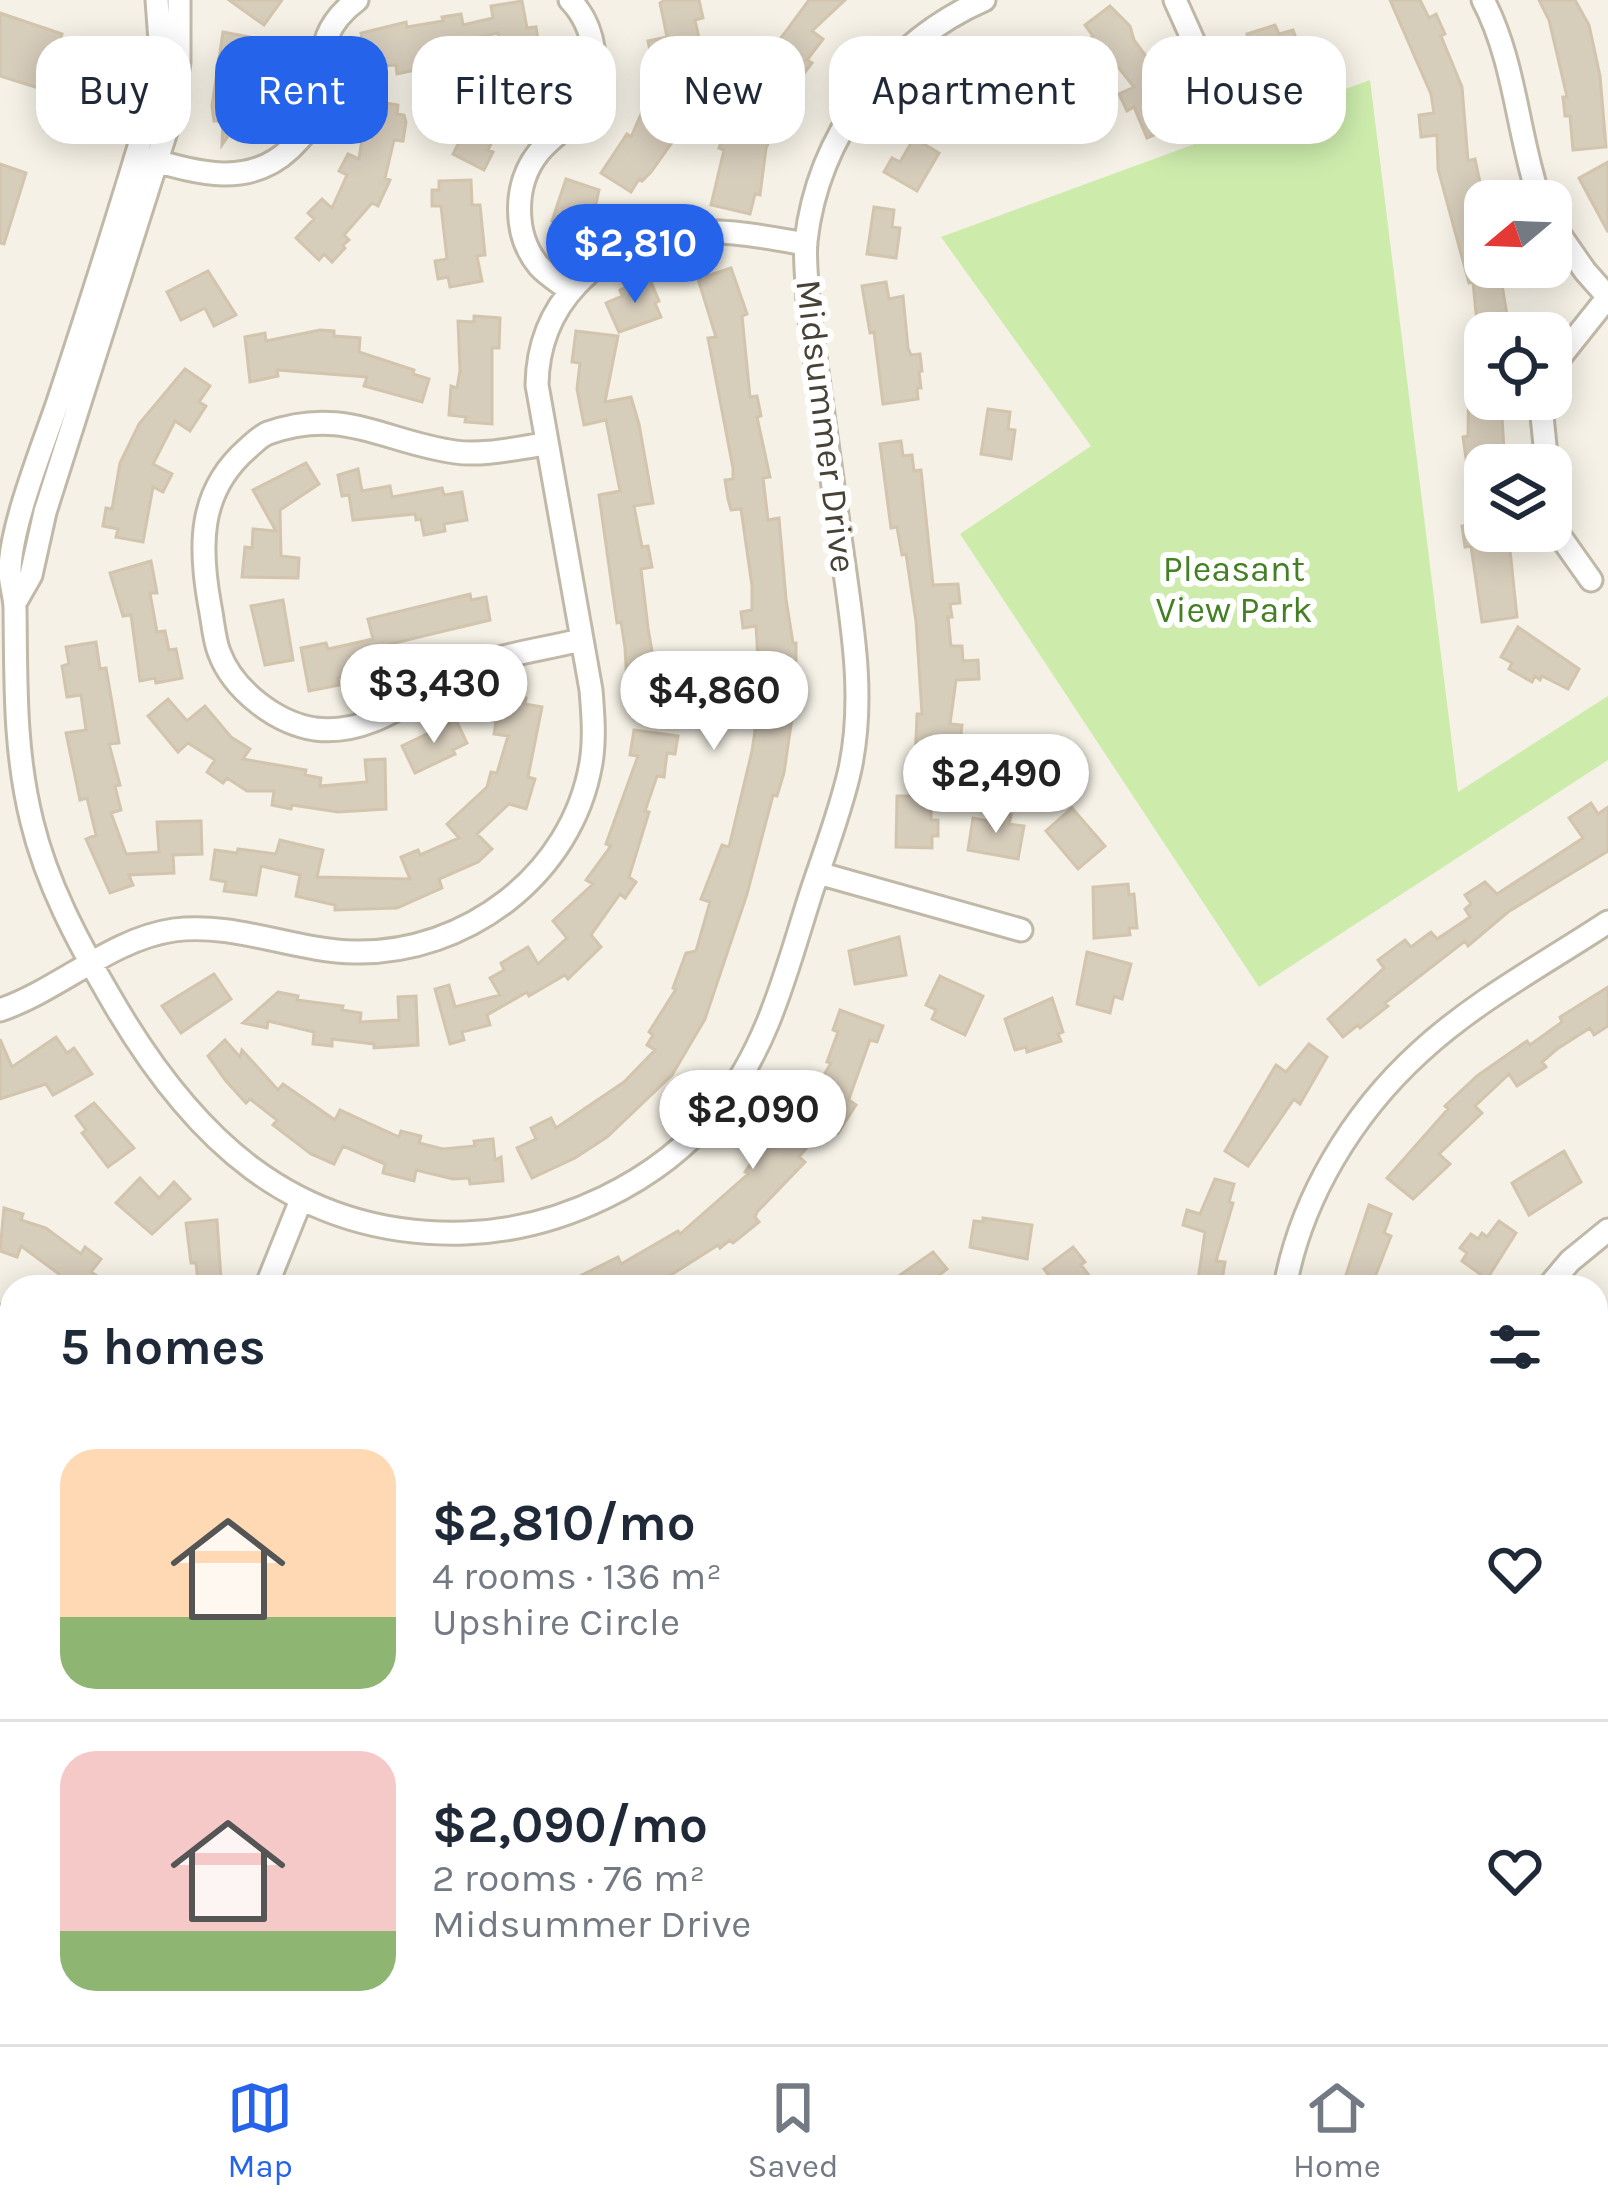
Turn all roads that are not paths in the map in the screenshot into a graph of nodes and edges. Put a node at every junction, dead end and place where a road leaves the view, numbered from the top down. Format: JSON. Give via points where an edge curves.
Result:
{"nodes":[{"id":1,"x":157,"y":0,"type":"edge"},
{"id":2,"x":179,"y":0,"type":"edge"},
{"id":3,"x":357,"y":0,"type":"edge"},
{"id":4,"x":570,"y":0,"type":"edge"},
{"id":5,"x":984,"y":0,"type":"edge"},
{"id":6,"x":1175,"y":0,"type":"edge"},
{"id":7,"x":1483,"y":0,"type":"edge"},
{"id":8,"x":1191,"y":36,"type":"edge"},
{"id":9,"x":147,"y":159,"type":"junction"},
{"id":10,"x":1533,"y":180,"type":"edge"},
{"id":11,"x":806,"y":244,"type":"junction"},
{"id":12,"x":1572,"y":253,"type":"edge"},
{"id":13,"x":569,"y":290,"type":"junction"},
{"id":14,"x":1608,"y":297,"type":"edge"},
{"id":15,"x":1572,"y":343,"type":"edge"},
{"id":16,"x":546,"y":444,"type":"junction"},
{"id":17,"x":1571,"y":552,"type":"edge"},
{"id":18,"x":1591,"y":580,"type":"dead end"},
{"id":19,"x":580,"y":640,"type":"junction"},
{"id":20,"x":818,"y":873,"type":"junction"},
{"id":21,"x":1608,"y":922,"type":"edge"},
{"id":22,"x":1021,"y":930,"type":"dead end"},
{"id":23,"x":92,"y":965,"type":"junction"},
{"id":24,"x":0,"y":1010,"type":"edge"},
{"id":25,"x":302,"y":1200,"type":"junction"},
{"id":26,"x":1608,"y":1230,"type":"edge"},
{"id":27,"x":271,"y":1275,"type":"edge"},
{"id":28,"x":1287,"y":1275,"type":"edge"},
{"id":29,"x":1558,"y":1275,"type":"edge"}],
"edges":[{"from":1,"to":9,"type":"street","name":"Midsummer Drive"},
{"from":2,"to":9,"type":"street","name":"Midsummer Drive","via":[[177,88]]},
{"from":3,"to":9,"type":"street","via":[[321,50],[313,120],[280,159],[226,176]]},
{"from":4,"to":13,"type":"street","via":[[590,31],[592,81],[586,104],[537,154],[519,203],[527,247]]},
{"from":5,"to":11,"type":"street","name":"Midsummer Drive","via":[[899,56],[863,96],[835,141]]},
{"from":6,"to":8,"type":"street"},
{"from":7,"to":10,"type":"street","via":[[1511,71]]},
{"from":9,"to":23,"type":"street","name":"Midsummer Drive","via":[[30,483],[10,570],[16,733],[28,806],[54,889]]},
{"from":11,"to":13,"type":"street","via":[[676,234],[607,257]]},
{"from":11,"to":20,"type":"street","name":"Midsummer Drive","via":[[859,676],[850,768]]},
{"from":12,"to":14,"type":"street"},
{"from":13,"to":16,"type":"street","via":[[537,359]]},
{"from":14,"to":15,"type":"street"},
{"from":16,"to":19,"type":"street"},
{"from":16,"to":19,"type":"street","via":[[456,452],[317,420],[263,435],[227,466],[204,514],[202,563],[219,653],[239,684],[269,712],[311,729],[378,720],[475,666]]},
{"from":17,"to":18,"type":"street"},
{"from":19,"to":23,"type":"street","via":[[594,726],[585,784],[556,848],[498,909],[446,936],[386,951],[188,930],[137,940]]},
{"from":20,"to":22,"type":"street"},
{"from":20,"to":25,"type":"street","name":"Midsummer Drive","via":[[750,1060],[678,1150],[622,1189],[502,1232],[429,1234],[359,1222]]},
{"from":21,"to":28,"type":"street","via":[[1437,1038],[1358,1120],[1317,1189]]},
{"from":23,"to":24,"type":"street"},
{"from":23,"to":25,"type":"street","name":"Midsummer Drive","via":[[196,1121],[257,1176]]},
{"from":25,"to":27,"type":"street"},
{"from":26,"to":29,"type":"street"}]}
